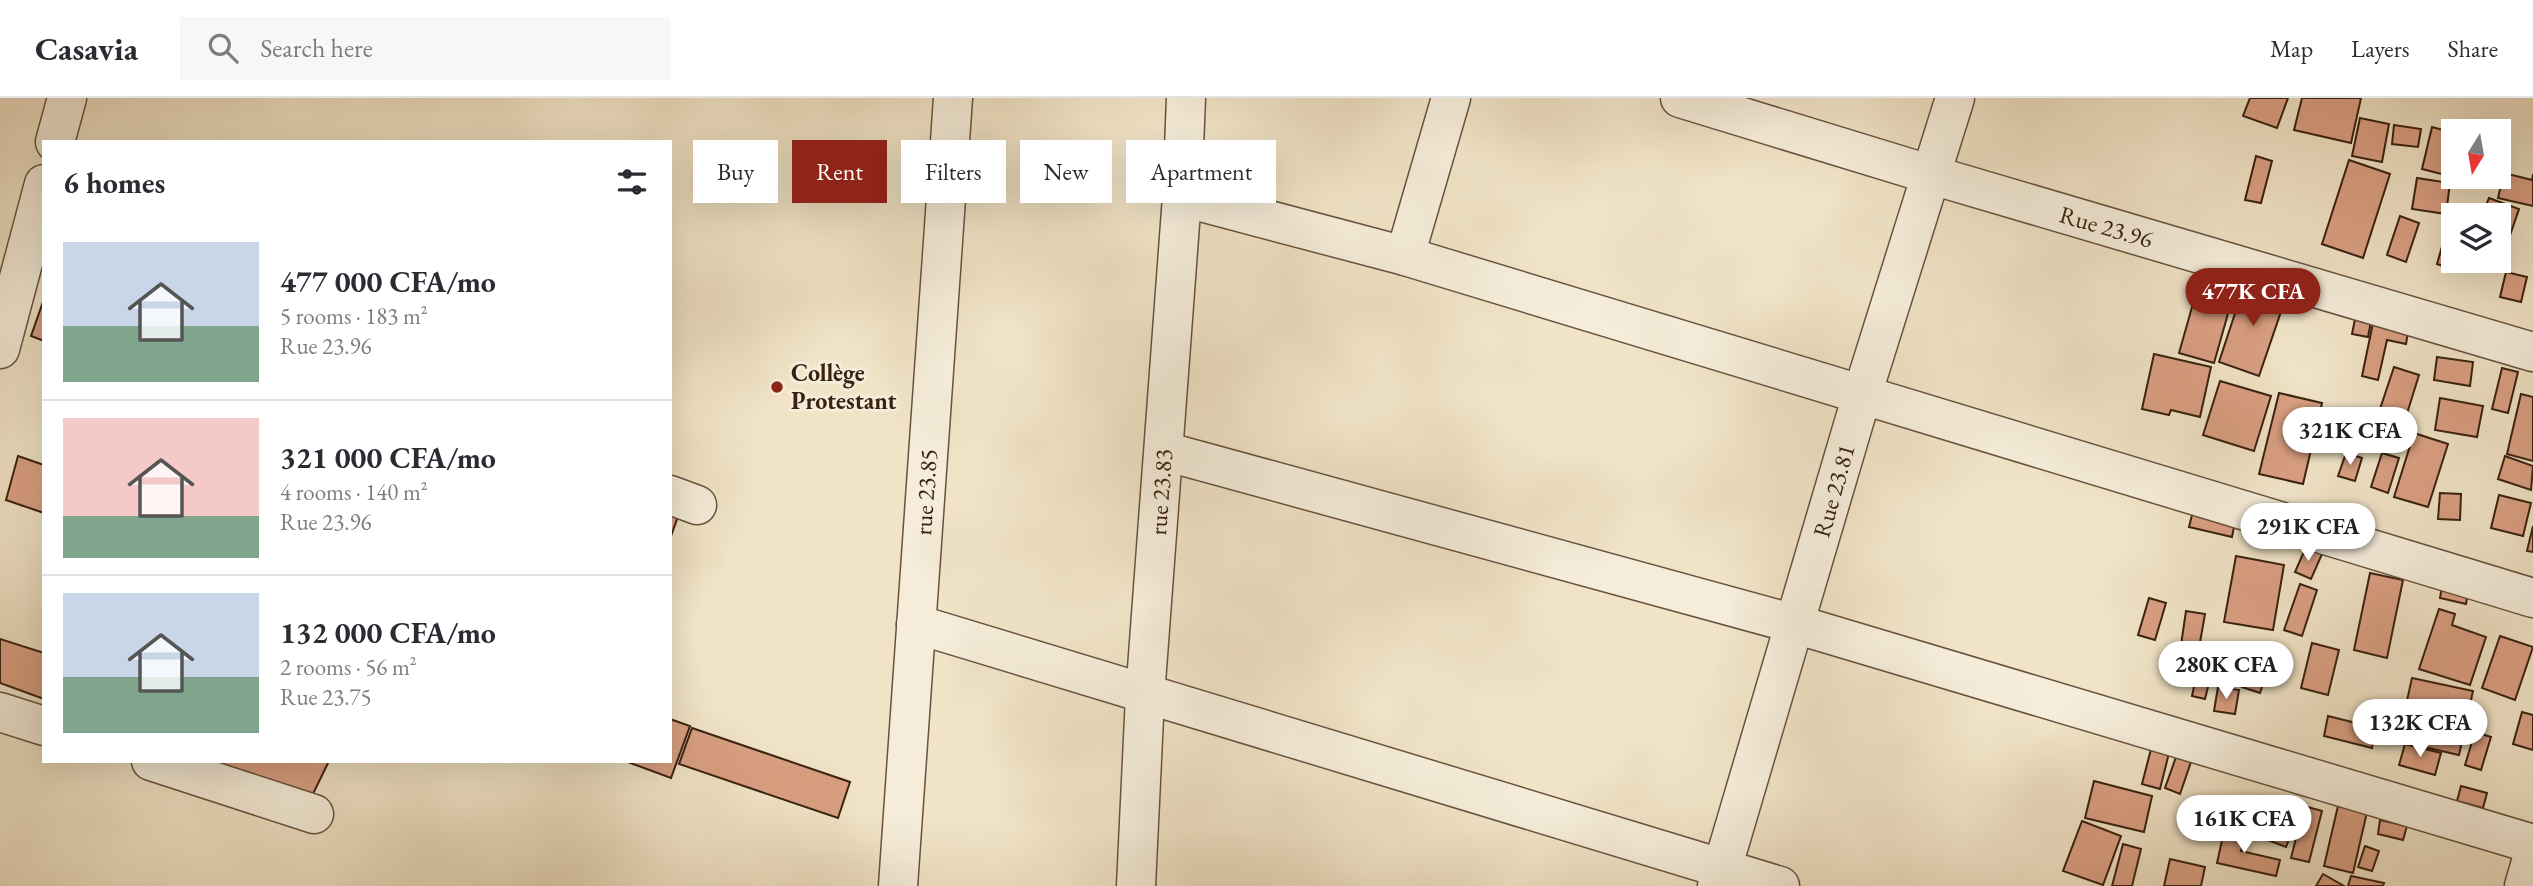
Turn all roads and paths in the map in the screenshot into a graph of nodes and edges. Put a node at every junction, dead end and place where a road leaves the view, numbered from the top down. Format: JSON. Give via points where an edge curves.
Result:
{"nodes":[{"id":1,"x":67,"y":98,"type":"edge"},
{"id":2,"x":953,"y":98,"type":"edge"},
{"id":3,"x":1186,"y":98,"type":"edge"},
{"id":4,"x":1451,"y":98,"type":"edge"},
{"id":5,"x":1681,"y":98,"type":"edge"},
{"id":6,"x":1955,"y":98,"type":"edge"},
{"id":7,"x":56,"y":140,"type":"edge"},
{"id":8,"x":1184,"y":140,"type":"edge"},
{"id":9,"x":1932,"y":175,"type":"junction"},
{"id":10,"x":42,"y":199,"type":"edge"},
{"id":11,"x":1182,"y":203,"type":"edge"},
{"id":12,"x":1205,"y":203,"type":"edge"},
{"id":13,"x":1405,"y":256,"type":"junction"},
{"id":14,"x":34,"y":258,"type":"edge"},
{"id":15,"x":0,"y":349,"type":"edge"},
{"id":16,"x":2533,"y":352,"type":"edge"},
{"id":17,"x":1862,"y":395,"type":"junction"},
{"id":18,"x":1164,"y":451,"type":"junction"},
{"id":19,"x":2533,"y":598,"type":"edge"},
{"id":20,"x":1795,"y":624,"type":"junction"},
{"id":21,"x":916,"y":625,"type":"junction"},
{"id":22,"x":1145,"y":696,"type":"junction"},
{"id":23,"x":0,"y":712,"type":"edge"},
{"id":24,"x":42,"y":725,"type":"edge"},
{"id":25,"x":156,"y":763,"type":"edge"},
{"id":26,"x":314,"y":814,"type":"dead end"},
{"id":27,"x":2533,"y":844,"type":"edge"},
{"id":28,"x":2533,"y":855,"type":"edge"},
{"id":29,"x":1720,"y":877,"type":"edge"},
{"id":30,"x":898,"y":886,"type":"edge"},
{"id":31,"x":1136,"y":886,"type":"edge"},
{"id":32,"x":1780,"y":886,"type":"edge"},
{"id":33,"x":2524,"y":886,"type":"edge"}],
"edges":[{"from":1,"to":7,"type":"street"},
{"from":2,"to":21,"type":"street","name":"rue 23.85"},
{"from":3,"to":8,"type":"street","name":"rue 23.83"},
{"from":4,"to":13,"type":"street"},
{"from":5,"to":9,"type":"street","name":"Rue 23.96"},
{"from":6,"to":9,"type":"street","name":"Rue 23.81"},
{"from":9,"to":16,"type":"street","name":"Rue 23.96"},
{"from":9,"to":17,"type":"street","name":"Rue 23.81"},
{"from":10,"to":14,"type":"street"},
{"from":11,"to":18,"type":"street","name":"rue 23.83"},
{"from":12,"to":13,"type":"street"},
{"from":13,"to":17,"type":"street"},
{"from":14,"to":15,"type":"street"},
{"from":17,"to":19,"type":"street"},
{"from":17,"to":20,"type":"street","name":"Rue 23.81"},
{"from":18,"to":20,"type":"street"},
{"from":18,"to":22,"type":"street","name":"rue 23.83"},
{"from":20,"to":27,"type":"street"},
{"from":20,"to":29,"type":"street","name":"Rue 23.81"},
{"from":21,"to":22,"type":"street"},
{"from":21,"to":30,"type":"street","name":"rue 23.85"},
{"from":22,"to":29,"type":"street"},
{"from":22,"to":31,"type":"street","name":"rue 23.83"},
{"from":23,"to":24,"type":"street"},
{"from":25,"to":26,"type":"street"},
{"from":28,"to":33,"type":"street"},
{"from":29,"to":32,"type":"street"}]}
